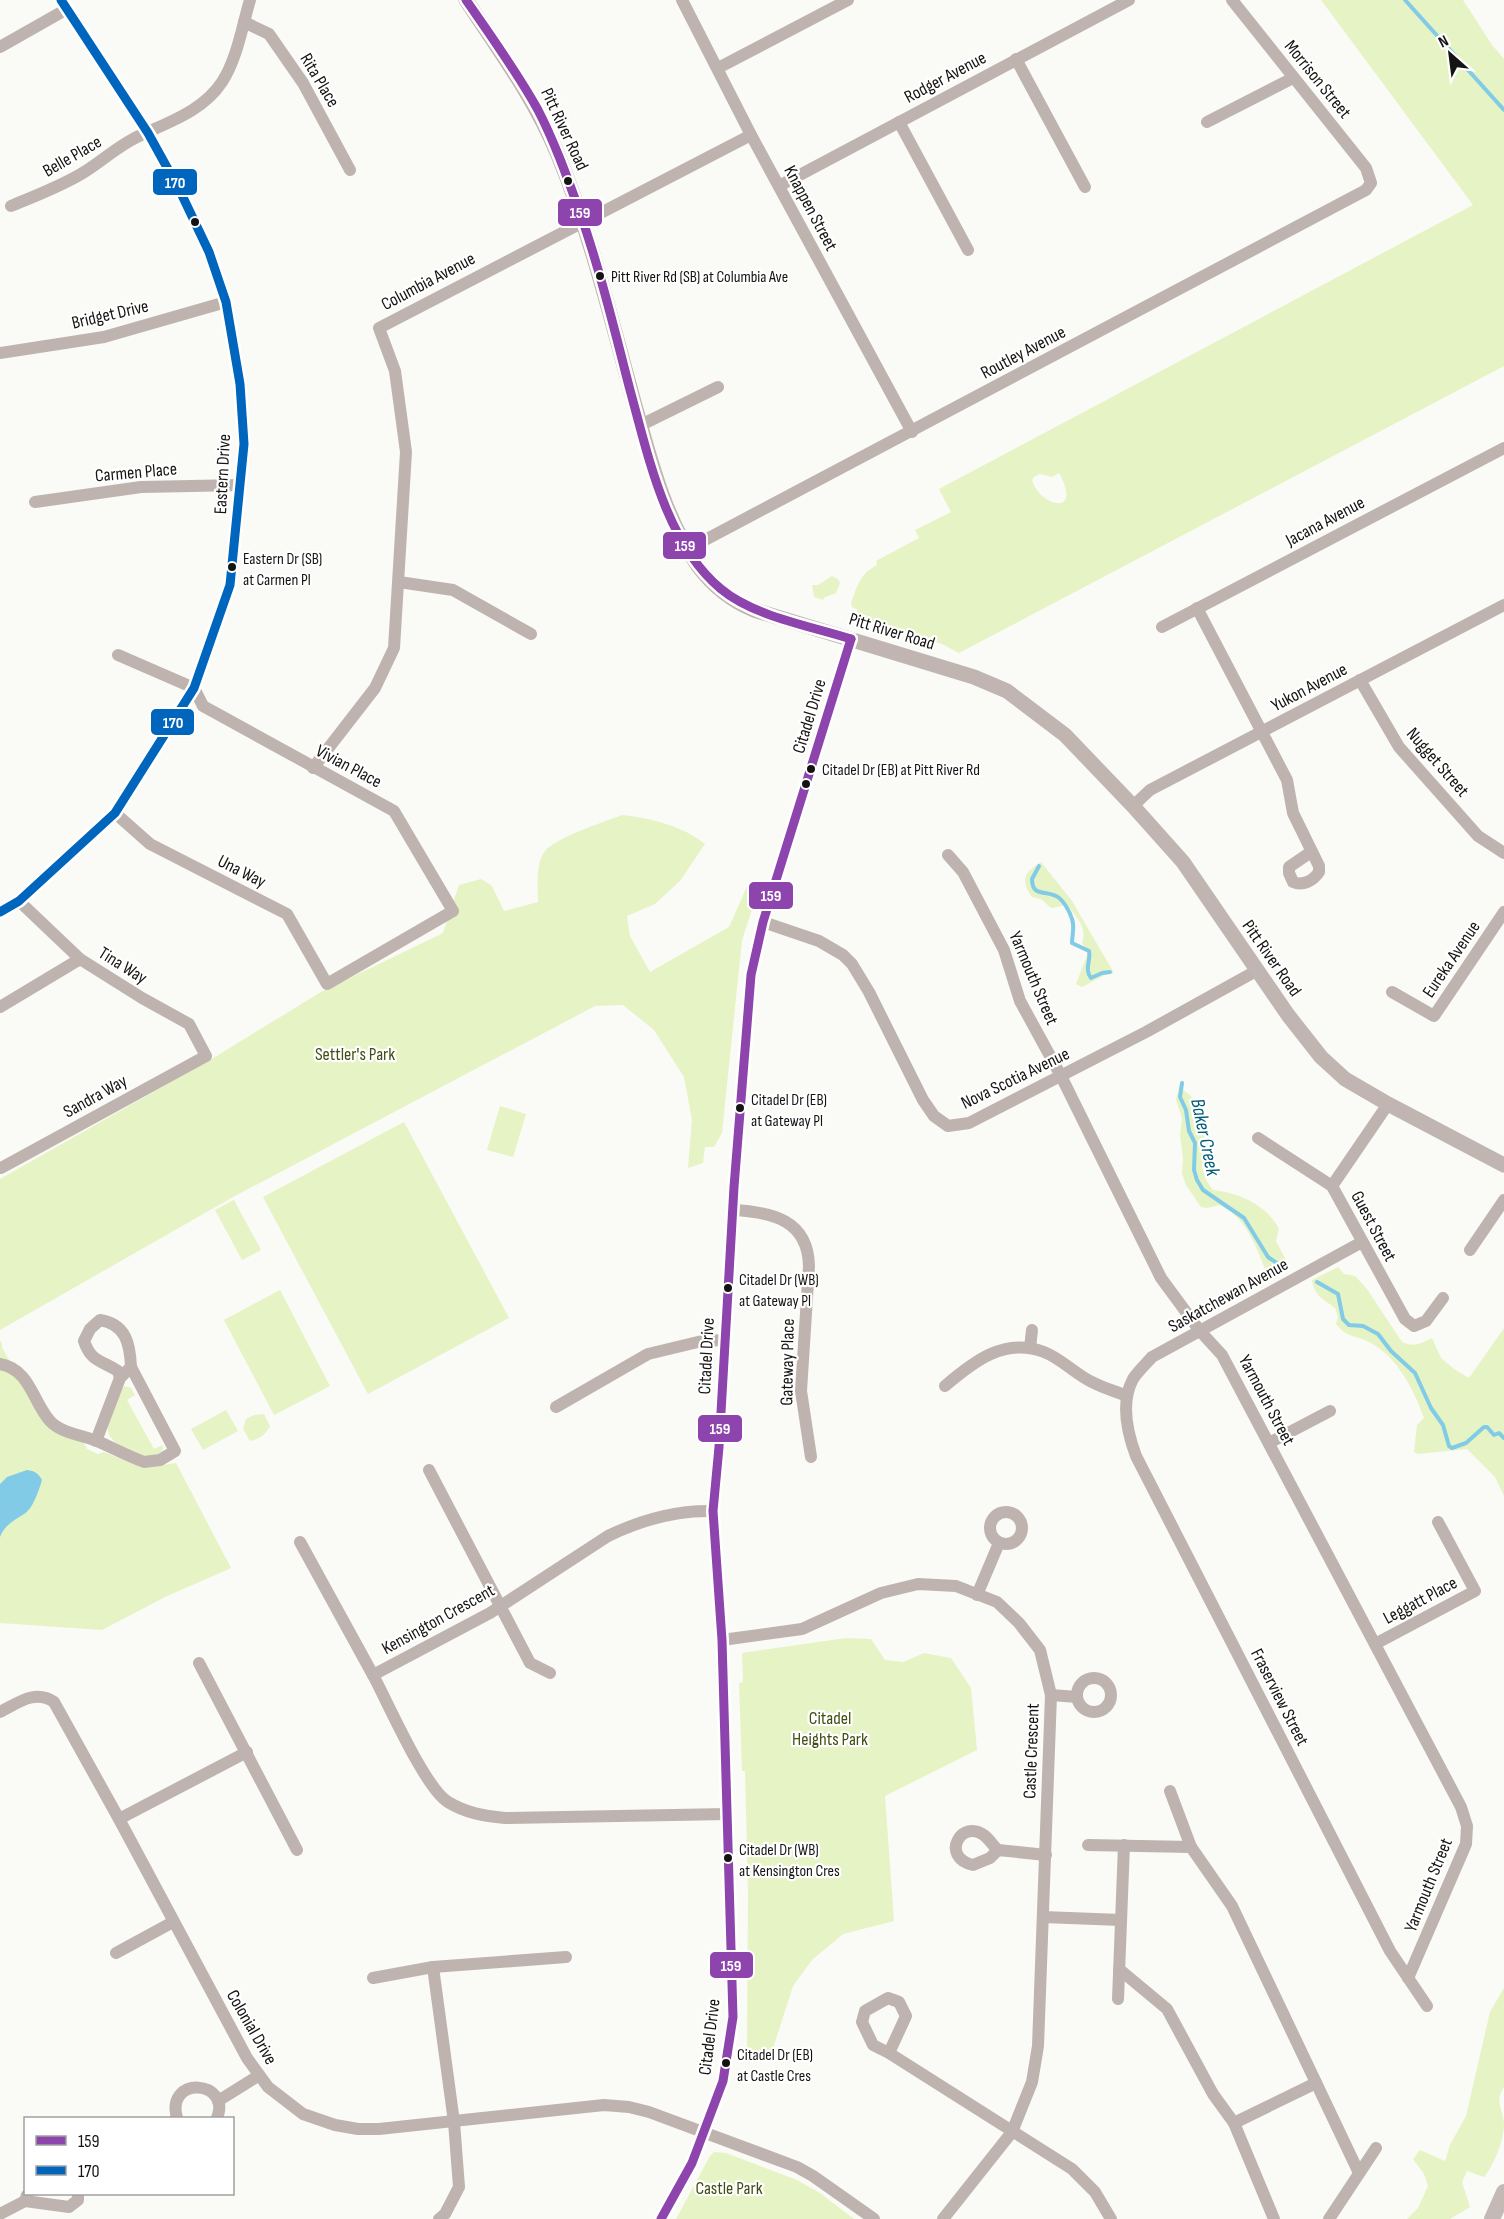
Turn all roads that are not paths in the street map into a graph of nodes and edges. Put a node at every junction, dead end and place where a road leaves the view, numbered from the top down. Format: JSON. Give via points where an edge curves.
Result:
{"nodes":[{"id":1,"x":249,"y":0,"type":"edge"},
{"id":2,"x":466,"y":0,"type":"edge"},
{"id":3,"x":682,"y":0,"type":"edge"},
{"id":4,"x":848,"y":0,"type":"edge"},
{"id":5,"x":1129,"y":0,"type":"edge"},
{"id":6,"x":1232,"y":0,"type":"edge"},
{"id":7,"x":64,"y":5,"type":"edge"},
{"id":8,"x":244,"y":22,"type":"junction"},
{"id":9,"x":0,"y":47,"type":"edge"},
{"id":10,"x":1016,"y":59,"type":"junction"},
{"id":11,"x":718,"y":68,"type":"junction"},
{"id":12,"x":1293,"y":78,"type":"junction"},
{"id":13,"x":899,"y":122,"type":"junction"},
{"id":14,"x":1207,"y":122,"type":"dead end"},
{"id":15,"x":148,"y":133,"type":"junction"},
{"id":16,"x":751,"y":135,"type":"junction"},
{"id":17,"x":350,"y":170,"type":"dead end"},
{"id":18,"x":1371,"y":183,"type":"joint"},
{"id":19,"x":779,"y":186,"type":"junction"},
{"id":20,"x":1085,"y":187,"type":"dead end"},
{"id":21,"x":11,"y":206,"type":"dead end"},
{"id":22,"x":584,"y":222,"type":"junction"},
{"id":23,"x":968,"y":250,"type":"dead end"},
{"id":24,"x":226,"y":302,"type":"junction"},
{"id":25,"x":0,"y":353,"type":"edge"},
{"id":26,"x":718,"y":387,"type":"dead end"},
{"id":27,"x":641,"y":425,"type":"junction"},
{"id":28,"x":912,"y":432,"type":"junction"},
{"id":29,"x":1504,"y":448,"type":"edge"},
{"id":30,"x":241,"y":485,"type":"junction"},
{"id":31,"x":35,"y":502,"type":"dead end"},
{"id":32,"x":688,"y":549,"type":"junction"},
{"id":33,"x":399,"y":582,"type":"junction"},
{"id":34,"x":1504,"y":605,"type":"edge"},
{"id":35,"x":1197,"y":608,"type":"junction"},
{"id":36,"x":1162,"y":627,"type":"dead end"},
{"id":37,"x":531,"y":634,"type":"dead end"},
{"id":38,"x":851,"y":639,"type":"junction"},
{"id":39,"x":118,"y":655,"type":"dead end"},
{"id":40,"x":1360,"y":680,"type":"junction"},
{"id":41,"x":194,"y":688,"type":"junction"},
{"id":42,"x":1262,"y":732,"type":"junction"},
{"id":43,"x":313,"y":768,"type":"junction"},
{"id":44,"x":1133,"y":806,"type":"junction"},
{"id":45,"x":115,"y":813,"type":"junction"},
{"id":46,"x":1311,"y":852,"type":"dead end"},
{"id":47,"x":1504,"y":853,"type":"edge"},
{"id":48,"x":948,"y":855,"type":"dead end"},
{"id":49,"x":19,"y":901,"type":"junction"},
{"id":50,"x":0,"y":912,"type":"edge"},
{"id":51,"x":1504,"y":912,"type":"edge"},
{"id":52,"x":763,"y":922,"type":"junction"},
{"id":53,"x":80,"y":960,"type":"junction"},
{"id":54,"x":1256,"y":971,"type":"junction"},
{"id":55,"x":327,"y":984,"type":"joint"},
{"id":56,"x":1392,"y":992,"type":"dead end"},
{"id":57,"x":0,"y":1007,"type":"edge"},
{"id":58,"x":206,"y":1056,"type":"joint"},
{"id":59,"x":1061,"y":1076,"type":"junction"},
{"id":60,"x":1388,"y":1104,"type":"junction"},
{"id":61,"x":1258,"y":1138,"type":"dead end"},
{"id":62,"x":1504,"y":1165,"type":"edge"},
{"id":63,"x":1,"y":1168,"type":"edge"},
{"id":64,"x":1332,"y":1186,"type":"junction"},
{"id":65,"x":1504,"y":1200,"type":"edge"},
{"id":66,"x":734,"y":1210,"type":"junction"},
{"id":67,"x":1362,"y":1242,"type":"junction"},
{"id":68,"x":1470,"y":1250,"type":"dead end"},
{"id":69,"x":1443,"y":1298,"type":"dead end"},
{"id":70,"x":1032,"y":1330,"type":"dead end"},
{"id":71,"x":1200,"y":1331,"type":"junction"},
{"id":72,"x":725,"y":1340,"type":"junction"},
{"id":73,"x":1030,"y":1348,"type":"junction"},
{"id":74,"x":0,"y":1364,"type":"edge"},
{"id":75,"x":131,"y":1367,"type":"junction"},
{"id":76,"x":120,"y":1378,"type":"junction"},
{"id":77,"x":945,"y":1386,"type":"dead end"},
{"id":78,"x":1127,"y":1396,"type":"junction"},
{"id":79,"x":556,"y":1407,"type":"dead end"},
{"id":80,"x":1330,"y":1411,"type":"dead end"},
{"id":81,"x":96,"y":1441,"type":"junction"},
{"id":82,"x":1269,"y":1443,"type":"junction"},
{"id":83,"x":811,"y":1457,"type":"dead end"},
{"id":84,"x":429,"y":1470,"type":"dead end"},
{"id":85,"x":713,"y":1511,"type":"junction"},
{"id":86,"x":1438,"y":1522,"type":"dead end"},
{"id":87,"x":300,"y":1542,"type":"dead end"},
{"id":88,"x":999,"y":1543,"type":"dead end"},
{"id":89,"x":977,"y":1594,"type":"junction"},
{"id":90,"x":500,"y":1606,"type":"junction"},
{"id":91,"x":722,"y":1640,"type":"junction"},
{"id":92,"x":1375,"y":1644,"type":"junction"},
{"id":93,"x":199,"y":1663,"type":"dead end"},
{"id":94,"x":550,"y":1673,"type":"dead end"},
{"id":95,"x":373,"y":1676,"type":"junction"},
{"id":96,"x":1051,"y":1695,"type":"junction"},
{"id":97,"x":1077,"y":1697,"type":"dead end"},
{"id":98,"x":0,"y":1712,"type":"edge"},
{"id":99,"x":247,"y":1752,"type":"junction"},
{"id":100,"x":1170,"y":1791,"type":"dead end"},
{"id":101,"x":728,"y":1814,"type":"junction"},
{"id":102,"x":119,"y":1818,"type":"junction"},
{"id":103,"x":1088,"y":1845,"type":"dead end"},
{"id":104,"x":1124,"y":1845,"type":"junction"},
{"id":105,"x":1191,"y":1847,"type":"junction"},
{"id":106,"x":297,"y":1850,"type":"dead end"},
{"id":107,"x":998,"y":1850,"type":"dead end"},
{"id":108,"x":1046,"y":1855,"type":"junction"},
{"id":109,"x":1043,"y":1917,"type":"junction"},
{"id":110,"x":1121,"y":1920,"type":"junction"},
{"id":111,"x":173,"y":1922,"type":"junction"},
{"id":112,"x":116,"y":1953,"type":"dead end"},
{"id":113,"x":566,"y":1957,"type":"dead end"},
{"id":114,"x":433,"y":1967,"type":"junction"},
{"id":115,"x":1119,"y":1969,"type":"junction"},
{"id":116,"x":373,"y":1978,"type":"dead end"},
{"id":117,"x":1408,"y":1978,"type":"junction"},
{"id":118,"x":1118,"y":1999,"type":"dead end"},
{"id":119,"x":1427,"y":2006,"type":"dead end"},
{"id":120,"x":890,"y":2053,"type":"dead end"},
{"id":121,"x":258,"y":2076,"type":"junction"},
{"id":122,"x":1316,"y":2083,"type":"junction"},
{"id":123,"x":218,"y":2101,"type":"junction"},
{"id":124,"x":177,"y":2117,"type":"edge"},
{"id":125,"x":217,"y":2117,"type":"edge"},
{"id":126,"x":454,"y":2122,"type":"junction"},
{"id":127,"x":1234,"y":2123,"type":"junction"},
{"id":128,"x":704,"y":2131,"type":"junction"},
{"id":129,"x":1012,"y":2132,"type":"junction"},
{"id":130,"x":1376,"y":2148,"type":"dead end"},
{"id":131,"x":1359,"y":2173,"type":"junction"},
{"id":132,"x":1504,"y":2192,"type":"edge"},
{"id":133,"x":78,"y":2195,"type":"edge"},
{"id":134,"x":26,"y":2197,"type":"edge"},
{"id":135,"x":0,"y":2214,"type":"edge"},
{"id":136,"x":439,"y":2219,"type":"edge"},
{"id":137,"x":661,"y":2219,"type":"edge"},
{"id":138,"x":874,"y":2219,"type":"edge"},
{"id":139,"x":943,"y":2219,"type":"edge"},
{"id":140,"x":1111,"y":2219,"type":"edge"},
{"id":141,"x":1274,"y":2219,"type":"edge"},
{"id":142,"x":1329,"y":2219,"type":"edge"},
{"id":143,"x":1492,"y":2219,"type":"edge"}],
"edges":[{"from":1,"to":8,"type":"street","name":"Belle Place"},
{"from":2,"to":22,"type":"main road","name":"Pitt River Road","via":[[541,116]]},
{"from":3,"to":11,"type":"street","name":"Knappen Street"},
{"from":4,"to":11,"type":"street"},
{"from":5,"to":10,"type":"street","name":"Rodger Avenue"},
{"from":6,"to":12,"type":"street","name":"Morrison Street"},
{"from":7,"to":9,"type":"street"},
{"from":7,"to":15,"type":"street","name":"Eastern Drive"},
{"from":8,"to":15,"type":"street","name":"Belle Place","via":[[229,69],[212,95]]},
{"from":8,"to":17,"type":"street","name":"Rita Place","via":[[269,34],[303,83]]},
{"from":10,"to":13,"type":"street","name":"Rodger Avenue"},
{"from":10,"to":20,"type":"street"},
{"from":11,"to":16,"type":"street","name":"Knappen Street"},
{"from":12,"to":14,"type":"street"},
{"from":12,"to":18,"type":"street","name":"Morrison Street","via":[[1366,168]]},
{"from":13,"to":19,"type":"street","name":"Rodger Avenue"},
{"from":13,"to":23,"type":"street"},
{"from":15,"to":21,"type":"street","name":"Belle Place","via":[[80,175]]},
{"from":15,"to":24,"type":"street","name":"Eastern Drive","via":[[209,252]]},
{"from":16,"to":19,"type":"street","name":"Knappen Street"},
{"from":16,"to":22,"type":"street","name":"Columbia Avenue"},
{"from":18,"to":28,"type":"street","name":"Routley Avenue","via":[[1352,199]]},
{"from":19,"to":28,"type":"street","name":"Knappen Street"},
{"from":22,"to":27,"type":"main road","name":"Pitt River Road"},
{"from":22,"to":33,"type":"street","name":"Columbia Avenue","via":[[379,328],[395,371],[406,452]]},
{"from":24,"to":25,"type":"street","name":"Bridget Drive","via":[[104,337]]},
{"from":24,"to":30,"type":"street","name":"Eastern Drive","via":[[240,384],[244,444]]},
{"from":26,"to":27,"type":"street"},
{"from":27,"to":32,"type":"main road","name":"Pitt River Road","via":[[665,503]]},
{"from":28,"to":32,"type":"street","name":"Routley Avenue"},
{"from":29,"to":35,"type":"street","name":"Jacana Avenue"},
{"from":30,"to":31,"type":"street","name":"Carmen Place","via":[[141,487]]},
{"from":30,"to":41,"type":"street","name":"Eastern Drive","via":[[230,585]]},
{"from":32,"to":38,"type":"main road","name":"Pitt River Road","via":[[714,583],[744,606]]},
{"from":33,"to":37,"type":"street","via":[[453,590]]},
{"from":33,"to":43,"type":"street","name":"Columbia Avenue","via":[[394,648],[375,688]]},
{"from":34,"to":40,"type":"street","name":"Yukon Avenue"},
{"from":35,"to":36,"type":"street","name":"Jacana Avenue"},
{"from":35,"to":42,"type":"street"},
{"from":38,"to":44,"type":"main road","name":"Pitt River Road","via":[[1007,691],[1080,748]]},
{"from":38,"to":52,"type":"street","name":"Citadel Drive"},
{"from":39,"to":41,"type":"street"},
{"from":40,"to":42,"type":"street","name":"Yukon Avenue"},
{"from":40,"to":47,"type":"street","name":"Nugget Street","via":[[1399,747],[1478,836]]},
{"from":41,"to":43,"type":"street","name":"Vivian Place","via":[[202,706]]},
{"from":41,"to":45,"type":"street","name":"Eastern Drive"},
{"from":42,"to":44,"type":"street","name":"Yukon Avenue","via":[[1150,790]]},
{"from":42,"to":46,"type":"street","via":[[1287,780],[1292,809]]},
{"from":43,"to":55,"type":"street","name":"Vivian Place","via":[[394,811],[453,911]]},
{"from":44,"to":54,"type":"main road","name":"Pitt River Road","via":[[1183,862]]},
{"from":45,"to":49,"type":"street","name":"Eastern Drive"},
{"from":45,"to":55,"type":"street","name":"Una Way","via":[[150,844],[287,914]]},
{"from":48,"to":59,"type":"street","name":"Yarmouth Street","via":[[963,872],[1004,950],[1020,1001]]},
{"from":49,"to":50,"type":"street","name":"Eastern Drive"},
{"from":49,"to":53,"type":"street","name":"Tina Way"},
{"from":51,"to":56,"type":"street","name":"Eureka Avenue","via":[[1434,1016]]},
{"from":52,"to":59,"type":"street","name":"Nova Scotia Avenue","via":[[819,941],[852,964],[923,1100],[934,1116],[948,1126],[969,1122]]},
{"from":52,"to":66,"type":"street","name":"Citadel Drive","via":[[748,997]]},
{"from":53,"to":57,"type":"street"},
{"from":53,"to":58,"type":"street","name":"Tina Way","via":[[189,1024]]},
{"from":54,"to":59,"type":"street","name":"Nova Scotia Avenue"},
{"from":54,"to":60,"type":"main road","name":"Pitt River Road","via":[[1336,1072]]},
{"from":58,"to":63,"type":"street","name":"Sandra Way"},
{"from":59,"to":71,"type":"street","name":"Yarmouth Street","via":[[1161,1278]]},
{"from":60,"to":62,"type":"main road","name":"Pitt River Road"},
{"from":60,"to":64,"type":"street"},
{"from":61,"to":64,"type":"street","name":"Guest Street"},
{"from":64,"to":67,"type":"street","name":"Guest Street"},
{"from":65,"to":68,"type":"street"},
{"from":66,"to":72,"type":"street","name":"Citadel Drive"},
{"from":66,"to":83,"type":"street","name":"Gateway Place","via":[[778,1217],[796,1230],[807,1250],[801,1391]]},
{"from":67,"to":69,"type":"street","name":"Guest Street","via":[[1405,1319],[1414,1326],[1426,1321]]},
{"from":67,"to":71,"type":"street","name":"Saskatchewan Avenue"},
{"from":70,"to":73,"type":"street"},
{"from":71,"to":78,"type":"street","name":"Saskatchewan Avenue","via":[[1152,1357],[1134,1378]]},
{"from":71,"to":82,"type":"street","name":"Yarmouth Street","via":[[1222,1355]]},
{"from":72,"to":79,"type":"street","via":[[702,1341],[648,1354]]},
{"from":72,"to":85,"type":"street","name":"Citadel Drive"},
{"from":73,"to":77,"type":"street","via":[[1020,1346],[993,1353],[972,1363]]},
{"from":73,"to":78,"type":"street","via":[[1046,1353],[1091,1382]]},
{"from":74,"to":81,"type":"street","via":[[25,1377],[51,1423]]},
{"from":75,"to":76,"type":"street"},
{"from":75,"to":76,"type":"street","via":[[127,1340],[120,1329],[112,1322],[100,1320],[84,1341],[97,1362],[117,1371]]},
{"from":75,"to":81,"type":"street","via":[[175,1451],[160,1460],[144,1462]]},
{"from":76,"to":81,"type":"street"},
{"from":78,"to":117,"type":"street","name":"Fraserview Street","via":[[1127,1430],[1136,1456]]},
{"from":80,"to":82,"type":"street"},
{"from":82,"to":92,"type":"street","name":"Yarmouth Street"},
{"from":84,"to":90,"type":"street"},
{"from":85,"to":90,"type":"street","name":"Kensington Crescent","via":[[692,1511],[628,1526]]},
{"from":85,"to":91,"type":"street","name":"Citadel Drive"},
{"from":86,"to":92,"type":"street","name":"Leggatt Place","via":[[1475,1591]]},
{"from":87,"to":95,"type":"street"},
{"from":88,"to":89,"type":"street"},
{"from":89,"to":91,"type":"street","name":"Castle Crescent","via":[[956,1586],[918,1584],[881,1593],[802,1629]]},
{"from":89,"to":96,"type":"street","name":"Castle Crescent","via":[[997,1602],[1040,1650]]},
{"from":90,"to":94,"type":"street","via":[[530,1663]]},
{"from":90,"to":95,"type":"street","name":"Kensington Crescent"},
{"from":91,"to":101,"type":"street","name":"Citadel Drive"},
{"from":92,"to":117,"type":"street","name":"Yarmouth Street","via":[[1461,1807],[1467,1826],[1466,1844]]},
{"from":93,"to":99,"type":"street"},
{"from":95,"to":101,"type":"street","name":"Kensington Crescent","via":[[429,1783],[446,1801],[475,1815],[505,1818]]},
{"from":96,"to":97,"type":"street"},
{"from":96,"to":108,"type":"street","name":"Castle Crescent"},
{"from":98,"to":102,"type":"street","name":"Colonial Drive","via":[[39,1695],[54,1702]]},
{"from":99,"to":102,"type":"street"},
{"from":99,"to":106,"type":"street"},
{"from":100,"to":105,"type":"street"},
{"from":101,"to":128,"type":"street","name":"Citadel Drive","via":[[733,2017],[723,2081]]},
{"from":102,"to":111,"type":"street","name":"Colonial Drive"},
{"from":103,"to":104,"type":"street"},
{"from":104,"to":105,"type":"street"},
{"from":104,"to":110,"type":"street"},
{"from":105,"to":122,"type":"street","via":[[1232,1906]]},
{"from":107,"to":108,"type":"street"},
{"from":108,"to":109,"type":"street","name":"Castle Crescent"},
{"from":109,"to":110,"type":"street"},
{"from":109,"to":129,"type":"street","name":"Castle Crescent","via":[[1038,2046],[1032,2082]]},
{"from":110,"to":115,"type":"street"},
{"from":111,"to":112,"type":"street"},
{"from":111,"to":121,"type":"street","name":"Colonial Drive"},
{"from":113,"to":114,"type":"street"},
{"from":114,"to":116,"type":"street"},
{"from":114,"to":126,"type":"street"},
{"from":115,"to":118,"type":"street"},
{"from":115,"to":127,"type":"street","via":[[1167,2009],[1213,2094]]},
{"from":117,"to":119,"type":"street","name":"Fraserview Street"},
{"from":120,"to":129,"type":"street"},
{"from":121,"to":123,"type":"street"},
{"from":121,"to":126,"type":"street","name":"Colonial Drive","via":[[303,2114],[335,2125],[379,2129]]},
{"from":122,"to":127,"type":"street"},
{"from":122,"to":131,"type":"street"},
{"from":123,"to":124,"type":"street","via":[[202,2088],[189,2089],[178,2098]]},
{"from":123,"to":125,"type":"street"},
{"from":126,"to":128,"type":"street","name":"Colonial Drive","via":[[617,2105]]},
{"from":126,"to":136,"type":"street","via":[[459,2187]]},
{"from":127,"to":141,"type":"street"},
{"from":128,"to":137,"type":"street","name":"Citadel Drive","via":[[692,2163]]},
{"from":128,"to":138,"type":"street","via":[[797,2167]]},
{"from":129,"to":139,"type":"street","name":"Castle Crescent"},
{"from":129,"to":140,"type":"street","via":[[1072,2169],[1095,2192]]},
{"from":130,"to":131,"type":"street"},
{"from":131,"to":142,"type":"street"},
{"from":132,"to":143,"type":"highway"},
{"from":133,"to":134,"type":"street","via":[[69,2207]]},
{"from":134,"to":135,"type":"street"}]}
